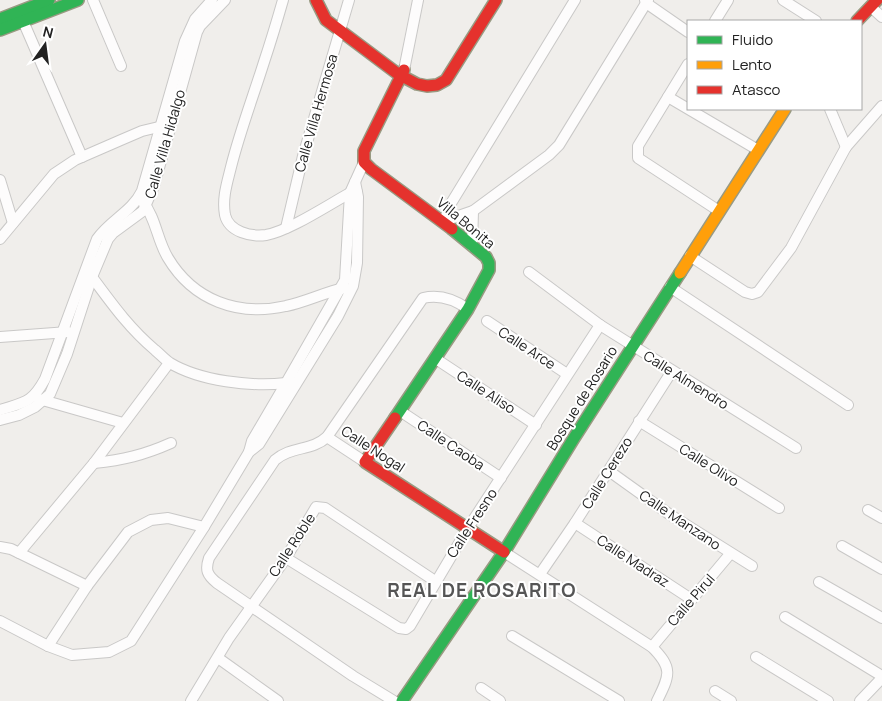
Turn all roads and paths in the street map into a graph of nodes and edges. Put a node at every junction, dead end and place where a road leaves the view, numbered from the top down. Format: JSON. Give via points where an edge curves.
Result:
{"nodes":[{"id":1,"x":50,"y":0,"type":"edge"},
{"id":2,"x":78,"y":0,"type":"edge"},
{"id":3,"x":93,"y":0,"type":"edge"},
{"id":4,"x":212,"y":0,"type":"edge"},
{"id":5,"x":225,"y":0,"type":"edge"},
{"id":6,"x":283,"y":0,"type":"edge"},
{"id":7,"x":316,"y":0,"type":"edge"},
{"id":8,"x":324,"y":0,"type":"edge"},
{"id":9,"x":349,"y":0,"type":"edge"},
{"id":10,"x":418,"y":0,"type":"edge"},
{"id":11,"x":485,"y":0,"type":"edge"},
{"id":12,"x":496,"y":0,"type":"edge"},
{"id":13,"x":575,"y":0,"type":"edge"},
{"id":14,"x":728,"y":0,"type":"edge"},
{"id":15,"x":782,"y":0,"type":"edge"},
{"id":16,"x":646,"y":1,"type":"edge"},
{"id":17,"x":874,"y":3,"type":"edge"},
{"id":18,"x":22,"y":16,"type":"junction"},
{"id":19,"x":882,"y":17,"type":"edge"},
{"id":20,"x":0,"y":19,"type":"edge"},
{"id":21,"x":716,"y":20,"type":"edge"},
{"id":22,"x":814,"y":20,"type":"edge"},
{"id":23,"x":859,"y":20,"type":"edge"},
{"id":24,"x":340,"y":27,"type":"junction"},
{"id":25,"x":0,"y":30,"type":"edge"},
{"id":26,"x":687,"y":31,"type":"edge"},
{"id":27,"x":122,"y":66,"type":"dead end"},
{"id":28,"x":687,"y":66,"type":"edge"},
{"id":29,"x":402,"y":74,"type":"junction"},
{"id":30,"x":668,"y":97,"type":"junction"},
{"id":31,"x":882,"y":106,"type":"edge"},
{"id":32,"x":687,"y":108,"type":"edge"},
{"id":33,"x":690,"y":110,"type":"edge"},
{"id":34,"x":784,"y":110,"type":"edge"},
{"id":35,"x":830,"y":110,"type":"edge"},
{"id":36,"x":166,"y":125,"type":"junction"},
{"id":37,"x":846,"y":147,"type":"junction"},
{"id":38,"x":758,"y":150,"type":"junction"},
{"id":39,"x":82,"y":157,"type":"junction"},
{"id":40,"x":364,"y":162,"type":"junction"},
{"id":41,"x":0,"y":180,"type":"edge"},
{"id":42,"x":354,"y":189,"type":"junction"},
{"id":43,"x":139,"y":197,"type":"junction"},
{"id":44,"x":146,"y":206,"type":"junction"},
{"id":45,"x":719,"y":210,"type":"junction"},
{"id":46,"x":473,"y":212,"type":"junction"},
{"id":47,"x":444,"y":221,"type":"junction"},
{"id":48,"x":13,"y":223,"type":"junction"},
{"id":49,"x":286,"y":228,"type":"junction"},
{"id":50,"x":0,"y":239,"type":"edge"},
{"id":51,"x":472,"y":246,"type":"junction"},
{"id":52,"x":690,"y":256,"type":"junction"},
{"id":53,"x":530,"y":272,"type":"dead end"},
{"id":54,"x":92,"y":277,"type":"junction"},
{"id":55,"x":353,"y":286,"type":"junction"},
{"id":56,"x":670,"y":287,"type":"junction"},
{"id":57,"x":342,"y":288,"type":"junction"},
{"id":58,"x":468,"y":309,"type":"junction"},
{"id":59,"x":486,"y":321,"type":"dead end"},
{"id":60,"x":600,"y":325,"type":"junction"},
{"id":61,"x":69,"y":332,"type":"junction"},
{"id":62,"x":0,"y":337,"type":"edge"},
{"id":63,"x":632,"y":346,"type":"junction"},
{"id":64,"x":436,"y":359,"type":"junction"},
{"id":65,"x":169,"y":362,"type":"junction"},
{"id":66,"x":672,"y":371,"type":"junction"},
{"id":67,"x":568,"y":374,"type":"junction"},
{"id":68,"x":286,"y":384,"type":"junction"},
{"id":69,"x":38,"y":399,"type":"junction"},
{"id":70,"x":848,"y":405,"type":"dead end"},
{"id":71,"x":0,"y":410,"type":"edge"},
{"id":72,"x":400,"y":412,"type":"junction"},
{"id":73,"x":0,"y":420,"type":"edge"},
{"id":74,"x":639,"y":422,"type":"junction"},
{"id":75,"x":123,"y":423,"type":"junction"},
{"id":76,"x":536,"y":425,"type":"junction"},
{"id":77,"x":327,"y":437,"type":"junction"},
{"id":78,"x":171,"y":444,"type":"dead end"},
{"id":79,"x":796,"y":448,"type":"dead end"},
{"id":80,"x":249,"y":452,"type":"junction"},
{"id":81,"x":365,"y":462,"type":"junction"},
{"id":82,"x":94,"y":463,"type":"junction"},
{"id":83,"x":609,"y":471,"type":"junction"},
{"id":84,"x":501,"y":478,"type":"junction"},
{"id":85,"x":779,"y":508,"type":"dead end"},
{"id":86,"x":868,"y":510,"type":"dead end"},
{"id":87,"x":882,"y":518,"type":"edge"},
{"id":88,"x":575,"y":523,"type":"junction"},
{"id":89,"x":204,"y":527,"type":"junction"},
{"id":90,"x":468,"y":528,"type":"junction"},
{"id":91,"x":842,"y":546,"type":"dead end"},
{"id":92,"x":0,"y":547,"type":"edge"},
{"id":93,"x":504,"y":552,"type":"junction"},
{"id":94,"x":20,"y":553,"type":"junction"},
{"id":95,"x":730,"y":554,"type":"junction"},
{"id":96,"x":286,"y":558,"type":"junction"},
{"id":97,"x":752,"y":566,"type":"dead end"},
{"id":98,"x":882,"y":569,"type":"edge"},
{"id":99,"x":540,"y":574,"type":"junction"},
{"id":100,"x":436,"y":582,"type":"junction"},
{"id":101,"x":819,"y":582,"type":"dead end"},
{"id":102,"x":87,"y":586,"type":"junction"},
{"id":103,"x":691,"y":598,"type":"junction"},
{"id":104,"x":250,"y":607,"type":"junction"},
{"id":105,"x":785,"y":617,"type":"dead end"},
{"id":106,"x":882,"y":618,"type":"edge"},
{"id":107,"x":0,"y":622,"type":"edge"},
{"id":108,"x":512,"y":636,"type":"dead end"},
{"id":109,"x":48,"y":646,"type":"junction"},
{"id":110,"x":652,"y":647,"type":"junction"},
{"id":111,"x":756,"y":657,"type":"dead end"},
{"id":112,"x":218,"y":658,"type":"junction"},
{"id":113,"x":882,"y":677,"type":"edge"},
{"id":114,"x":481,"y":688,"type":"dead end"},
{"id":115,"x":715,"y":691,"type":"dead end"},
{"id":116,"x":191,"y":701,"type":"edge"},
{"id":117,"x":278,"y":701,"type":"edge"},
{"id":118,"x":394,"y":701,"type":"edge"},
{"id":119,"x":402,"y":701,"type":"edge"},
{"id":120,"x":500,"y":701,"type":"edge"},
{"id":121,"x":619,"y":701,"type":"edge"},
{"id":122,"x":657,"y":701,"type":"edge"},
{"id":123,"x":731,"y":701,"type":"edge"},
{"id":124,"x":828,"y":701,"type":"edge"},
{"id":125,"x":860,"y":701,"type":"edge"}],
"edges":[{"from":1,"to":18,"type":"main road"},
{"from":2,"to":18,"type":"main road"},
{"from":3,"to":27,"type":"street"},
{"from":4,"to":36,"type":"street","name":"Calle Villa Hidalgo","via":[[190,27]]},
{"from":5,"to":36,"type":"street","name":"Calle Villa Hidalgo","via":[[197,32]]},
{"from":6,"to":49,"type":"street","via":[[239,134],[224,195],[226,217],[239,232],[265,235]]},
{"from":7,"to":24,"type":"main road","via":[[326,20]]},
{"from":8,"to":24,"type":"main road"},
{"from":9,"to":24,"type":"street","name":"Calle Villa Hermosa"},
{"from":10,"to":29,"type":"street"},
{"from":11,"to":29,"type":"main road","via":[[440,73],[427,77]]},
{"from":12,"to":29,"type":"main road","via":[[441,84],[428,86]]},
{"from":13,"to":47,"type":"street","via":[[450,205]]},
{"from":14,"to":21,"type":"street"},
{"from":15,"to":22,"type":"street"},
{"from":16,"to":26,"type":"street"},
{"from":16,"to":46,"type":"street","via":[[558,145]]},
{"from":17,"to":19,"type":"street"},
{"from":17,"to":23,"type":"main road"},
{"from":18,"to":20,"type":"main road"},
{"from":18,"to":25,"type":"main road"},
{"from":18,"to":39,"type":"street"},
{"from":24,"to":29,"type":"main road"},
{"from":24,"to":49,"type":"street","name":"Calle Villa Hermosa"},
{"from":28,"to":30,"type":"street"},
{"from":29,"to":40,"type":"main road","via":[[364,151]]},
{"from":30,"to":32,"type":"street"},
{"from":30,"to":45,"type":"street","via":[[638,146],[638,158]]},
{"from":31,"to":37,"type":"street"},
{"from":33,"to":38,"type":"street"},
{"from":34,"to":38,"type":"main road","name":"Bosque de Rosario"},
{"from":35,"to":37,"type":"street"},
{"from":36,"to":39,"type":"street","via":[[142,131]]},
{"from":36,"to":43,"type":"street","name":"Calle Villa Hidalgo"},
{"from":36,"to":44,"type":"street","name":"Calle Villa Hidalgo","via":[[154,186]]},
{"from":37,"to":52,"type":"street","via":[[791,248],[758,292],[745,292]]},
{"from":38,"to":45,"type":"main road","name":"Bosque de Rosario"},
{"from":39,"to":48,"type":"street","via":[[54,174]]},
{"from":40,"to":42,"type":"street"},
{"from":40,"to":47,"type":"main road","name":"Villa Bonita"},
{"from":41,"to":48,"type":"street"},
{"from":42,"to":49,"type":"street"},
{"from":42,"to":55,"type":"street","via":[[357,263]]},
{"from":42,"to":57,"type":"street","via":[[346,278]]},
{"from":43,"to":44,"type":"street"},
{"from":43,"to":61,"type":"street","name":"Calle Villa Hidalgo","via":[[97,239]]},
{"from":44,"to":54,"type":"street","name":"Calle Villa Hidalgo","via":[[108,239]]},
{"from":44,"to":57,"type":"street","via":[[166,256],[180,276],[203,295],[248,309],[263,309],[286,306]]},
{"from":45,"to":52,"type":"main road","name":"Bosque de Rosario"},
{"from":46,"to":47,"type":"street"},
{"from":46,"to":51,"type":"street"},
{"from":47,"to":51,"type":"main road","name":"Villa Bonita"},
{"from":48,"to":50,"type":"street"},
{"from":51,"to":58,"type":"main road","name":"Villa Bonita","via":[[486,257],[489,270]]},
{"from":52,"to":56,"type":"main road","name":"Bosque de Rosario"},
{"from":53,"to":60,"type":"street","name":"Calle Almendro"},
{"from":54,"to":61,"type":"street","name":"Calle Villa Hidalgo"},
{"from":54,"to":65,"type":"street","via":[[125,322]]},
{"from":55,"to":57,"type":"street"},
{"from":55,"to":80,"type":"street","via":[[295,388],[258,446]]},
{"from":56,"to":63,"type":"main road","name":"Bosque de Rosario"},
{"from":56,"to":70,"type":"street"},
{"from":57,"to":68,"type":"street"},
{"from":58,"to":64,"type":"main road","name":"Villa Bonita"},
{"from":58,"to":77,"type":"street","via":[[445,298],[423,298]]},
{"from":59,"to":67,"type":"street","name":"Calle Arce"},
{"from":60,"to":63,"type":"street","name":"Calle Almendro"},
{"from":60,"to":67,"type":"street","name":"Calle Fresno"},
{"from":61,"to":62,"type":"street"},
{"from":61,"to":69,"type":"street","name":"Calle Villa Hidalgo"},
{"from":63,"to":66,"type":"street","name":"Calle Almendro"},
{"from":63,"to":93,"type":"main road","name":"Bosque de Rosario"},
{"from":64,"to":72,"type":"main road","name":"Villa Bonita"},
{"from":64,"to":76,"type":"street","name":"Calle Aliso"},
{"from":65,"to":68,"type":"street","via":[[204,376],[235,382]]},
{"from":65,"to":75,"type":"street"},
{"from":66,"to":74,"type":"street","name":"Calle Cerezo"},
{"from":66,"to":79,"type":"street","name":"Calle Almendro"},
{"from":67,"to":76,"type":"street","name":"Calle Fresno"},
{"from":68,"to":80,"type":"street","via":[[252,441]]},
{"from":69,"to":71,"type":"street"},
{"from":69,"to":73,"type":"street","name":"Calle Villa Hidalgo","via":[[35,407]]},
{"from":69,"to":75,"type":"street"},
{"from":72,"to":81,"type":"main road","name":"Villa Bonita"},
{"from":72,"to":84,"type":"street","name":"Calle Caoba"},
{"from":74,"to":83,"type":"street","name":"Calle Cerezo"},
{"from":74,"to":85,"type":"street","name":"Calle Olivo"},
{"from":75,"to":82,"type":"street"},
{"from":76,"to":84,"type":"street","name":"Calle Fresno"},
{"from":77,"to":81,"type":"street","name":"Calle Nogal"},
{"from":77,"to":104,"type":"street","name":"Calle Nogal","via":[[317,445],[287,451],[275,460],[208,558],[208,576]]},
{"from":78,"to":82,"type":"street","via":[[146,454]]},
{"from":80,"to":89,"type":"street"},
{"from":81,"to":90,"type":"main road","name":"Calle Nogal"},
{"from":82,"to":94,"type":"street"},
{"from":83,"to":88,"type":"street","name":"Calle Cerezo"},
{"from":83,"to":95,"type":"street","name":"Calle Manzano"},
{"from":84,"to":90,"type":"street","name":"Calle Fresno"},
{"from":86,"to":87,"type":"street"},
{"from":88,"to":99,"type":"street","name":"Calle Cerezo"},
{"from":88,"to":103,"type":"street","name":"Calle Madraz"},
{"from":89,"to":102,"type":"street","via":[[168,518],[151,520],[128,532]]},
{"from":89,"to":109,"type":"street","via":[[131,641],[109,652],[93,654],[72,655]]},
{"from":90,"to":93,"type":"main road","name":"Calle Nogal"},
{"from":90,"to":100,"type":"street","name":"Calle Fresno"},
{"from":91,"to":98,"type":"street"},
{"from":92,"to":94,"type":"street"},
{"from":93,"to":99,"type":"street","name":"Calle Nogal"},
{"from":93,"to":119,"type":"main road","name":"Bosque de Rosario"},
{"from":94,"to":102,"type":"street"},
{"from":95,"to":97,"type":"street","name":"Calle Manzano"},
{"from":95,"to":103,"type":"street","name":"Calle Pirul"},
{"from":96,"to":100,"type":"street","name":"Calle Fresno","via":[[399,628],[410,626]]},
{"from":96,"to":100,"type":"street","name":"Calle Roble","via":[[316,507],[321,506]]},
{"from":96,"to":104,"type":"street","name":"Calle Roble"},
{"from":99,"to":110,"type":"street","name":"Calle Nogal"},
{"from":101,"to":106,"type":"street"},
{"from":102,"to":109,"type":"street"},
{"from":103,"to":110,"type":"street","name":"Calle Pirul"},
{"from":104,"to":112,"type":"street","name":"Calle Roble"},
{"from":104,"to":118,"type":"street","name":"Calle Nogal"},
{"from":105,"to":113,"type":"street"},
{"from":107,"to":109,"type":"street"},
{"from":108,"to":121,"type":"street"},
{"from":110,"to":122,"type":"street","name":"Calle Nogal","via":[[664,659],[667,671],[666,683]]},
{"from":111,"to":124,"type":"street"},
{"from":112,"to":116,"type":"street","name":"Calle Roble"},
{"from":112,"to":117,"type":"street"},
{"from":113,"to":125,"type":"street"},
{"from":114,"to":120,"type":"street"},
{"from":115,"to":123,"type":"street"}]}
